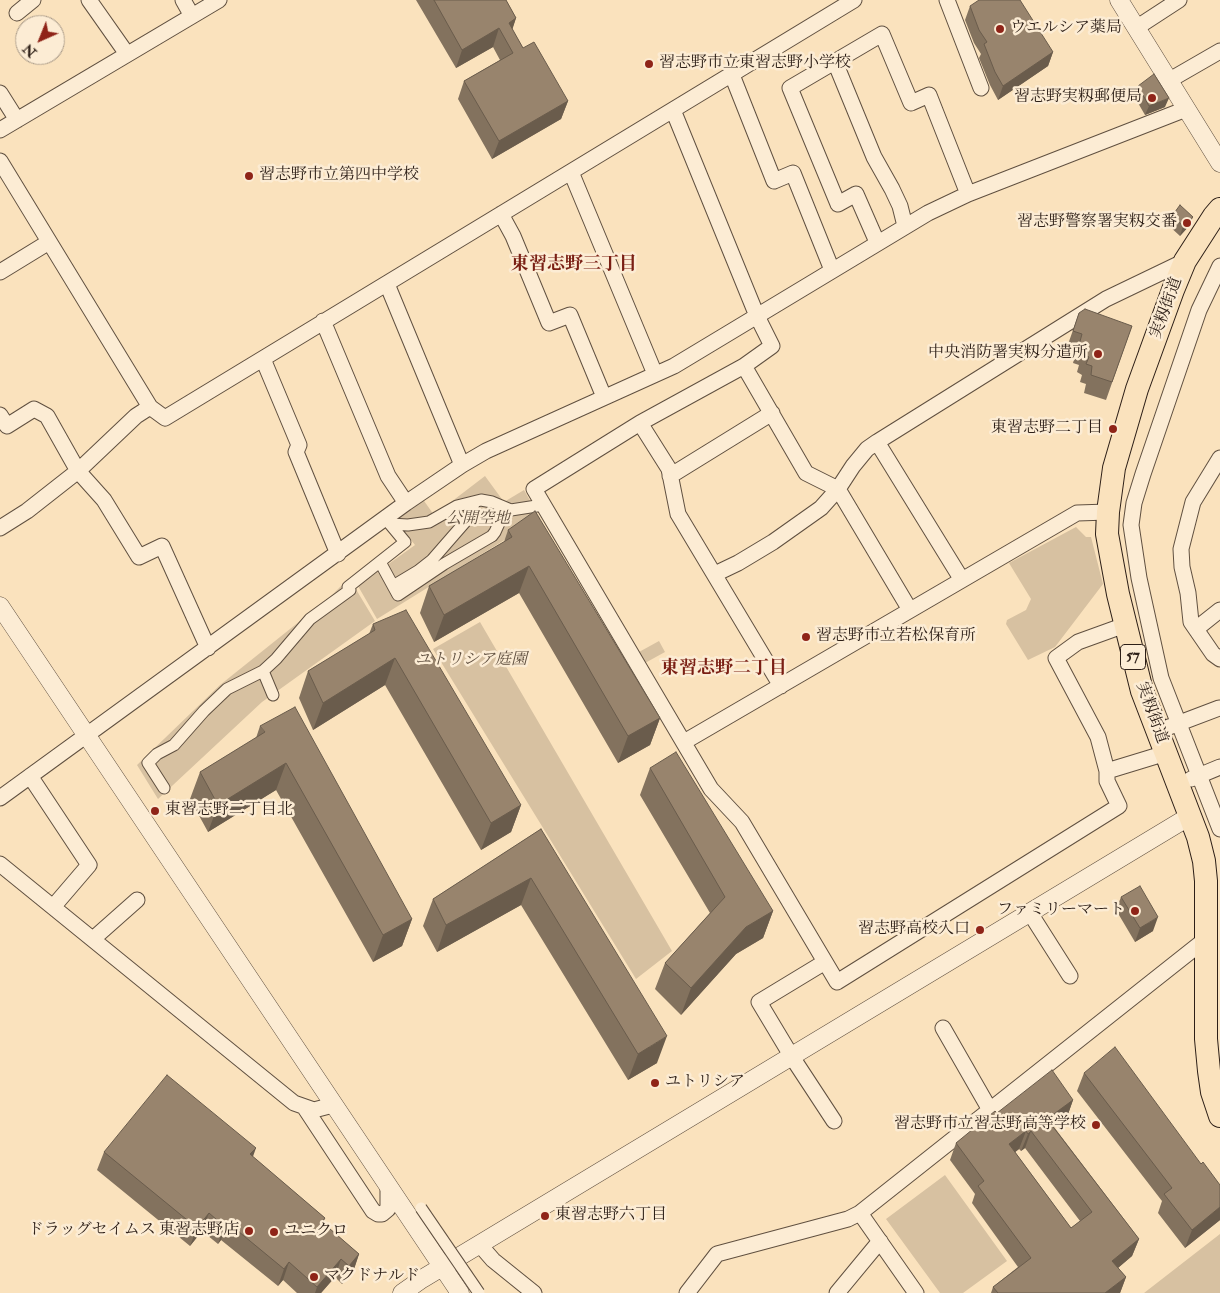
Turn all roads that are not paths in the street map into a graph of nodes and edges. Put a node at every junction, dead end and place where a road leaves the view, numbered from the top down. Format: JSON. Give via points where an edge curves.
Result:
{"nodes":[{"id":1,"x":33,"y":0,"type":"edge"},
{"id":2,"x":89,"y":0,"type":"edge"},
{"id":3,"x":184,"y":0,"type":"edge"},
{"id":4,"x":219,"y":0,"type":"edge"},
{"id":5,"x":854,"y":0,"type":"edge"},
{"id":6,"x":947,"y":0,"type":"edge"},
{"id":7,"x":1119,"y":0,"type":"edge"},
{"id":8,"x":1179,"y":0,"type":"edge"},
{"id":9,"x":17,"y":14,"type":"dead end"},
{"id":10,"x":192,"y":16,"type":"junction"},
{"id":11,"x":1136,"y":28,"type":"junction"},
{"id":12,"x":1220,"y":51,"type":"edge"},
{"id":13,"x":127,"y":54,"type":"junction"},
{"id":14,"x":835,"y":62,"type":"junction"},
{"id":15,"x":732,"y":75,"type":"junction"},
{"id":16,"x":1168,"y":81,"type":"junction"},
{"id":17,"x":981,"y":88,"type":"dead end"},
{"id":18,"x":0,"y":93,"type":"edge"},
{"id":19,"x":1186,"y":109,"type":"junction"},
{"id":20,"x":673,"y":110,"type":"junction"},
{"id":21,"x":17,"y":120,"type":"junction"},
{"id":22,"x":0,"y":130,"type":"edge"},
{"id":23,"x":0,"y":161,"type":"edge"},
{"id":24,"x":1220,"y":163,"type":"edge"},
{"id":25,"x":572,"y":172,"type":"junction"},
{"id":26,"x":5,"y":180,"type":"edge"},
{"id":27,"x":968,"y":194,"type":"junction"},
{"id":28,"x":1220,"y":208,"type":"edge"},
{"id":29,"x":502,"y":214,"type":"junction"},
{"id":30,"x":905,"y":226,"type":"junction"},
{"id":31,"x":49,"y":242,"type":"junction"},
{"id":32,"x":877,"y":242,"type":"junction"},
{"id":33,"x":1185,"y":261,"type":"junction"},
{"id":34,"x":1220,"y":266,"type":"edge"},
{"id":35,"x":832,"y":270,"type":"junction"},
{"id":36,"x":0,"y":272,"type":"edge"},
{"id":37,"x":387,"y":284,"type":"junction"},
{"id":38,"x":757,"y":316,"type":"junction"},
{"id":39,"x":323,"y":321,"type":"junction"},
{"id":40,"x":263,"y":359,"type":"junction"},
{"id":41,"x":744,"y":366,"type":"junction"},
{"id":42,"x":655,"y":374,"type":"junction"},
{"id":43,"x":604,"y":397,"type":"junction"},
{"id":44,"x":150,"y":407,"type":"junction"},
{"id":45,"x":772,"y":413,"type":"junction"},
{"id":46,"x":0,"y":414,"type":"edge"},
{"id":47,"x":640,"y":423,"type":"junction"},
{"id":48,"x":877,"y":442,"type":"junction"},
{"id":49,"x":1220,"y":458,"type":"edge"},
{"id":50,"x":462,"y":465,"type":"junction"},
{"id":51,"x":78,"y":471,"type":"junction"},
{"id":52,"x":670,"y":476,"type":"junction"},
{"id":53,"x":838,"y":489,"type":"junction"},
{"id":54,"x":476,"y":502,"type":"junction"},
{"id":55,"x":406,"y":503,"type":"junction"},
{"id":56,"x":543,"y":505,"type":"junction"},
{"id":57,"x":500,"y":506,"type":"junction"},
{"id":58,"x":1108,"y":512,"type":"junction"},
{"id":59,"x":0,"y":528,"type":"edge"},
{"id":60,"x":338,"y":554,"type":"junction"},
{"id":61,"x":380,"y":562,"type":"junction"},
{"id":62,"x":715,"y":574,"type":"junction"},
{"id":63,"x":962,"y":580,"type":"junction"},
{"id":64,"x":393,"y":586,"type":"junction"},
{"id":65,"x":0,"y":606,"type":"edge"},
{"id":66,"x":910,"y":610,"type":"junction"},
{"id":67,"x":1220,"y":610,"type":"edge"},
{"id":68,"x":1125,"y":625,"type":"junction"},
{"id":69,"x":1196,"y":629,"type":"junction"},
{"id":70,"x":208,"y":648,"type":"junction"},
{"id":71,"x":1220,"y":659,"type":"edge"},
{"id":72,"x":262,"y":671,"type":"junction"},
{"id":73,"x":781,"y":686,"type":"junction"},
{"id":74,"x":271,"y":687,"type":"dead end"},
{"id":75,"x":1219,"y":708,"type":"edge"},
{"id":76,"x":1178,"y":724,"type":"junction"},
{"id":77,"x":1157,"y":731,"type":"junction"},
{"id":78,"x":88,"y":735,"type":"junction"},
{"id":79,"x":684,"y":742,"type":"junction"},
{"id":80,"x":1166,"y":752,"type":"junction"},
{"id":81,"x":1220,"y":767,"type":"edge"},
{"id":82,"x":1107,"y":771,"type":"junction"},
{"id":83,"x":30,"y":776,"type":"junction"},
{"id":84,"x":1199,"y":776,"type":"junction"},
{"id":85,"x":1178,"y":784,"type":"junction"},
{"id":86,"x":164,"y":788,"type":"dead end"},
{"id":87,"x":0,"y":798,"type":"edge"},
{"id":88,"x":1190,"y":816,"type":"junction"},
{"id":89,"x":1220,"y":830,"type":"edge"},
{"id":90,"x":1198,"y":837,"type":"junction"},
{"id":91,"x":0,"y":864,"type":"edge"},
{"id":92,"x":137,"y":900,"type":"dead end"},
{"id":93,"x":53,"y":907,"type":"junction"},
{"id":94,"x":1030,"y":913,"type":"junction"},
{"id":95,"x":93,"y":939,"type":"junction"},
{"id":96,"x":1206,"y":939,"type":"junction"},
{"id":97,"x":825,"y":962,"type":"junction"},
{"id":98,"x":1070,"y":976,"type":"dead end"},
{"id":99,"x":943,"y":1028,"type":"dead end"},
{"id":100,"x":792,"y":1057,"type":"junction"},
{"id":101,"x":334,"y":1105,"type":"junction"},
{"id":102,"x":305,"y":1108,"type":"junction"},
{"id":103,"x":990,"y":1110,"type":"junction"},
{"id":104,"x":1220,"y":1116,"type":"edge"},
{"id":105,"x":834,"y":1121,"type":"dead end"},
{"id":106,"x":388,"y":1186,"type":"junction"},
{"id":107,"x":421,"y":1208,"type":"dead end"},
{"id":108,"x":860,"y":1213,"type":"junction"},
{"id":109,"x":880,"y":1241,"type":"junction"},
{"id":110,"x":480,"y":1245,"type":"junction"},
{"id":111,"x":442,"y":1267,"type":"junction"},
{"id":112,"x":402,"y":1293,"type":"edge"},
{"id":113,"x":460,"y":1293,"type":"edge"},
{"id":114,"x":480,"y":1293,"type":"edge"},
{"id":115,"x":534,"y":1293,"type":"edge"},
{"id":116,"x":687,"y":1293,"type":"edge"},
{"id":117,"x":837,"y":1293,"type":"edge"},
{"id":118,"x":916,"y":1293,"type":"edge"}],
"edges":[{"from":1,"to":9,"type":"street"},
{"from":2,"to":13,"type":"street"},
{"from":3,"to":10,"type":"street"},
{"from":4,"to":10,"type":"street"},
{"from":5,"to":15,"type":"street"},
{"from":6,"to":17,"type":"street"},
{"from":7,"to":11,"type":"street"},
{"from":8,"to":11,"type":"street"},
{"from":10,"to":13,"type":"street"},
{"from":11,"to":16,"type":"street"},
{"from":12,"to":16,"type":"street"},
{"from":13,"to":21,"type":"street"},
{"from":14,"to":27,"type":"street","via":[[882,34],[911,103],[930,95]]},
{"from":14,"to":30,"type":"street","via":[[874,157],[900,206]]},
{"from":14,"to":32,"type":"street","via":[[790,88],[838,204],[856,194]]},
{"from":15,"to":20,"type":"street"},
{"from":15,"to":35,"type":"street","via":[[774,181],[793,173]]},
{"from":16,"to":19,"type":"street"},
{"from":18,"to":21,"type":"street"},
{"from":19,"to":24,"type":"street"},
{"from":19,"to":27,"type":"street"},
{"from":20,"to":25,"type":"street"},
{"from":20,"to":38,"type":"street"},
{"from":21,"to":22,"type":"street"},
{"from":23,"to":26,"type":"street"},
{"from":25,"to":29,"type":"street"},
{"from":25,"to":42,"type":"street"},
{"from":26,"to":31,"type":"street"},
{"from":27,"to":30,"type":"street"},
{"from":28,"to":33,"type":"main road","name":"実籾街道","number":"57"},
{"from":29,"to":37,"type":"street"},
{"from":29,"to":43,"type":"street","via":[[549,323],[570,315]]},
{"from":30,"to":32,"type":"street"},
{"from":31,"to":36,"type":"street"},
{"from":31,"to":44,"type":"street"},
{"from":32,"to":35,"type":"street"},
{"from":33,"to":48,"type":"street","via":[[1106,299]]},
{"from":33,"to":58,"type":"main road","name":"実籾街道","number":"57","via":[[1122,439]]},
{"from":34,"to":76,"type":"street","via":[[1199,310],[1143,474],[1132,517],[1139,578],[1156,659]]},
{"from":35,"to":38,"type":"street"},
{"from":37,"to":39,"type":"street"},
{"from":37,"to":50,"type":"street"},
{"from":38,"to":41,"type":"street","via":[[772,346]]},
{"from":38,"to":42,"type":"street"},
{"from":39,"to":40,"type":"street"},
{"from":39,"to":55,"type":"street","via":[[388,476]]},
{"from":40,"to":44,"type":"street","via":[[165,418]]},
{"from":40,"to":60,"type":"street","via":[[298,446],[296,452]]},
{"from":41,"to":45,"type":"street"},
{"from":41,"to":47,"type":"street"},
{"from":42,"to":43,"type":"street"},
{"from":43,"to":50,"type":"street"},
{"from":44,"to":51,"type":"street","via":[[136,416]]},
{"from":45,"to":52,"type":"street"},
{"from":45,"to":53,"type":"street","via":[[806,473]]},
{"from":46,"to":51,"type":"street","via":[[7,426],[34,409],[46,416]]},
{"from":47,"to":52,"type":"street"},
{"from":47,"to":56,"type":"street","via":[[534,489]]},
{"from":48,"to":53,"type":"street","via":[[867,449]]},
{"from":48,"to":63,"type":"street"},
{"from":49,"to":69,"type":"street","via":[[1193,502],[1181,549],[1191,622]]},
{"from":50,"to":55,"type":"street"},
{"from":51,"to":59,"type":"street"},
{"from":51,"to":70,"type":"street","via":[[104,500],[139,557],[162,546]]},
{"from":52,"to":62,"type":"street","via":[[678,514]]},
{"from":53,"to":62,"type":"street","via":[[821,508],[773,542]]},
{"from":53,"to":66,"type":"street"},
{"from":54,"to":57,"type":"street","via":[[487,500]]},
{"from":54,"to":61,"type":"street","via":[[458,506],[429,522],[390,524],[405,542]]},
{"from":54,"to":64,"type":"street","via":[[466,521],[432,560]]},
{"from":55,"to":60,"type":"street"},
{"from":56,"to":57,"type":"street","via":[[511,510]]},
{"from":56,"to":79,"type":"street"},
{"from":57,"to":64,"type":"street","via":[[500,521],[492,536],[398,595]]},
{"from":58,"to":63,"type":"street","via":[[1077,514]]},
{"from":58,"to":68,"type":"main road","name":"実籾街道","number":"57","via":[[1111,564]]},
{"from":60,"to":70,"type":"street"},
{"from":61,"to":64,"type":"street"},
{"from":61,"to":72,"type":"street","via":[[310,620]]},
{"from":62,"to":73,"type":"street"},
{"from":63,"to":66,"type":"street"},
{"from":65,"to":78,"type":"street"},
{"from":66,"to":73,"type":"street"},
{"from":67,"to":69,"type":"street"},
{"from":68,"to":77,"type":"main road","name":"実籾街道","number":"57","via":[[1142,691]]},
{"from":68,"to":82,"type":"street","via":[[1078,642],[1056,658],[1098,737]]},
{"from":69,"to":71,"type":"street"},
{"from":70,"to":78,"type":"street"},
{"from":72,"to":74,"type":"street"},
{"from":72,"to":86,"type":"street","via":[[227,689],[174,745],[148,763]]},
{"from":73,"to":79,"type":"street"},
{"from":75,"to":76,"type":"street"},
{"from":76,"to":77,"type":"street"},
{"from":76,"to":84,"type":"street"},
{"from":77,"to":80,"type":"main road","name":"実籾街道","number":"57"},
{"from":78,"to":83,"type":"street"},
{"from":78,"to":101,"type":"street"},
{"from":79,"to":97,"type":"street","via":[[712,789],[742,822]]},
{"from":80,"to":82,"type":"street"},
{"from":80,"to":85,"type":"main road","name":"実籾街道","number":"57"},
{"from":81,"to":84,"type":"street"},
{"from":82,"to":97,"type":"street","via":[[1107,781],[1119,806],[837,982]]},
{"from":83,"to":87,"type":"street"},
{"from":83,"to":93,"type":"street","via":[[89,865]]},
{"from":84,"to":85,"type":"street"},
{"from":84,"to":89,"type":"street"},
{"from":85,"to":88,"type":"main road","name":"実籾街道","number":"57"},
{"from":88,"to":90,"type":"main road","name":"実籾街道","number":"57"},
{"from":88,"to":94,"type":"street"},
{"from":89,"to":90,"type":"street"},
{"from":90,"to":96,"type":"main road","name":"実籾街道","number":"57","via":[[1206,881]]},
{"from":91,"to":93,"type":"street"},
{"from":92,"to":95,"type":"street"},
{"from":93,"to":95,"type":"street"},
{"from":94,"to":98,"type":"street"},
{"from":94,"to":100,"type":"street"},
{"from":95,"to":102,"type":"street","via":[[294,1103]]},
{"from":96,"to":103,"type":"street"},
{"from":96,"to":104,"type":"main road","name":"実籾街道","number":"57","via":[[1206,1039],[1212,1092]]},
{"from":97,"to":100,"type":"street","via":[[759,1002]]},
{"from":99,"to":103,"type":"street"},
{"from":100,"to":105,"type":"street"},
{"from":100,"to":110,"type":"street"},
{"from":101,"to":102,"type":"street","via":[[314,1110]]},
{"from":101,"to":106,"type":"street"},
{"from":102,"to":106,"type":"street","via":[[378,1214],[388,1209]]},
{"from":103,"to":108,"type":"street"},
{"from":106,"to":111,"type":"street"},
{"from":107,"to":114,"type":"street","bridge":true},
{"from":108,"to":109,"type":"street"},
{"from":108,"to":116,"type":"street","via":[[717,1254]]},
{"from":109,"to":117,"type":"street"},
{"from":109,"to":118,"type":"street"},
{"from":110,"to":111,"type":"street"},
{"from":110,"to":115,"type":"street"},
{"from":111,"to":112,"type":"street"},
{"from":111,"to":113,"type":"street"}]}
